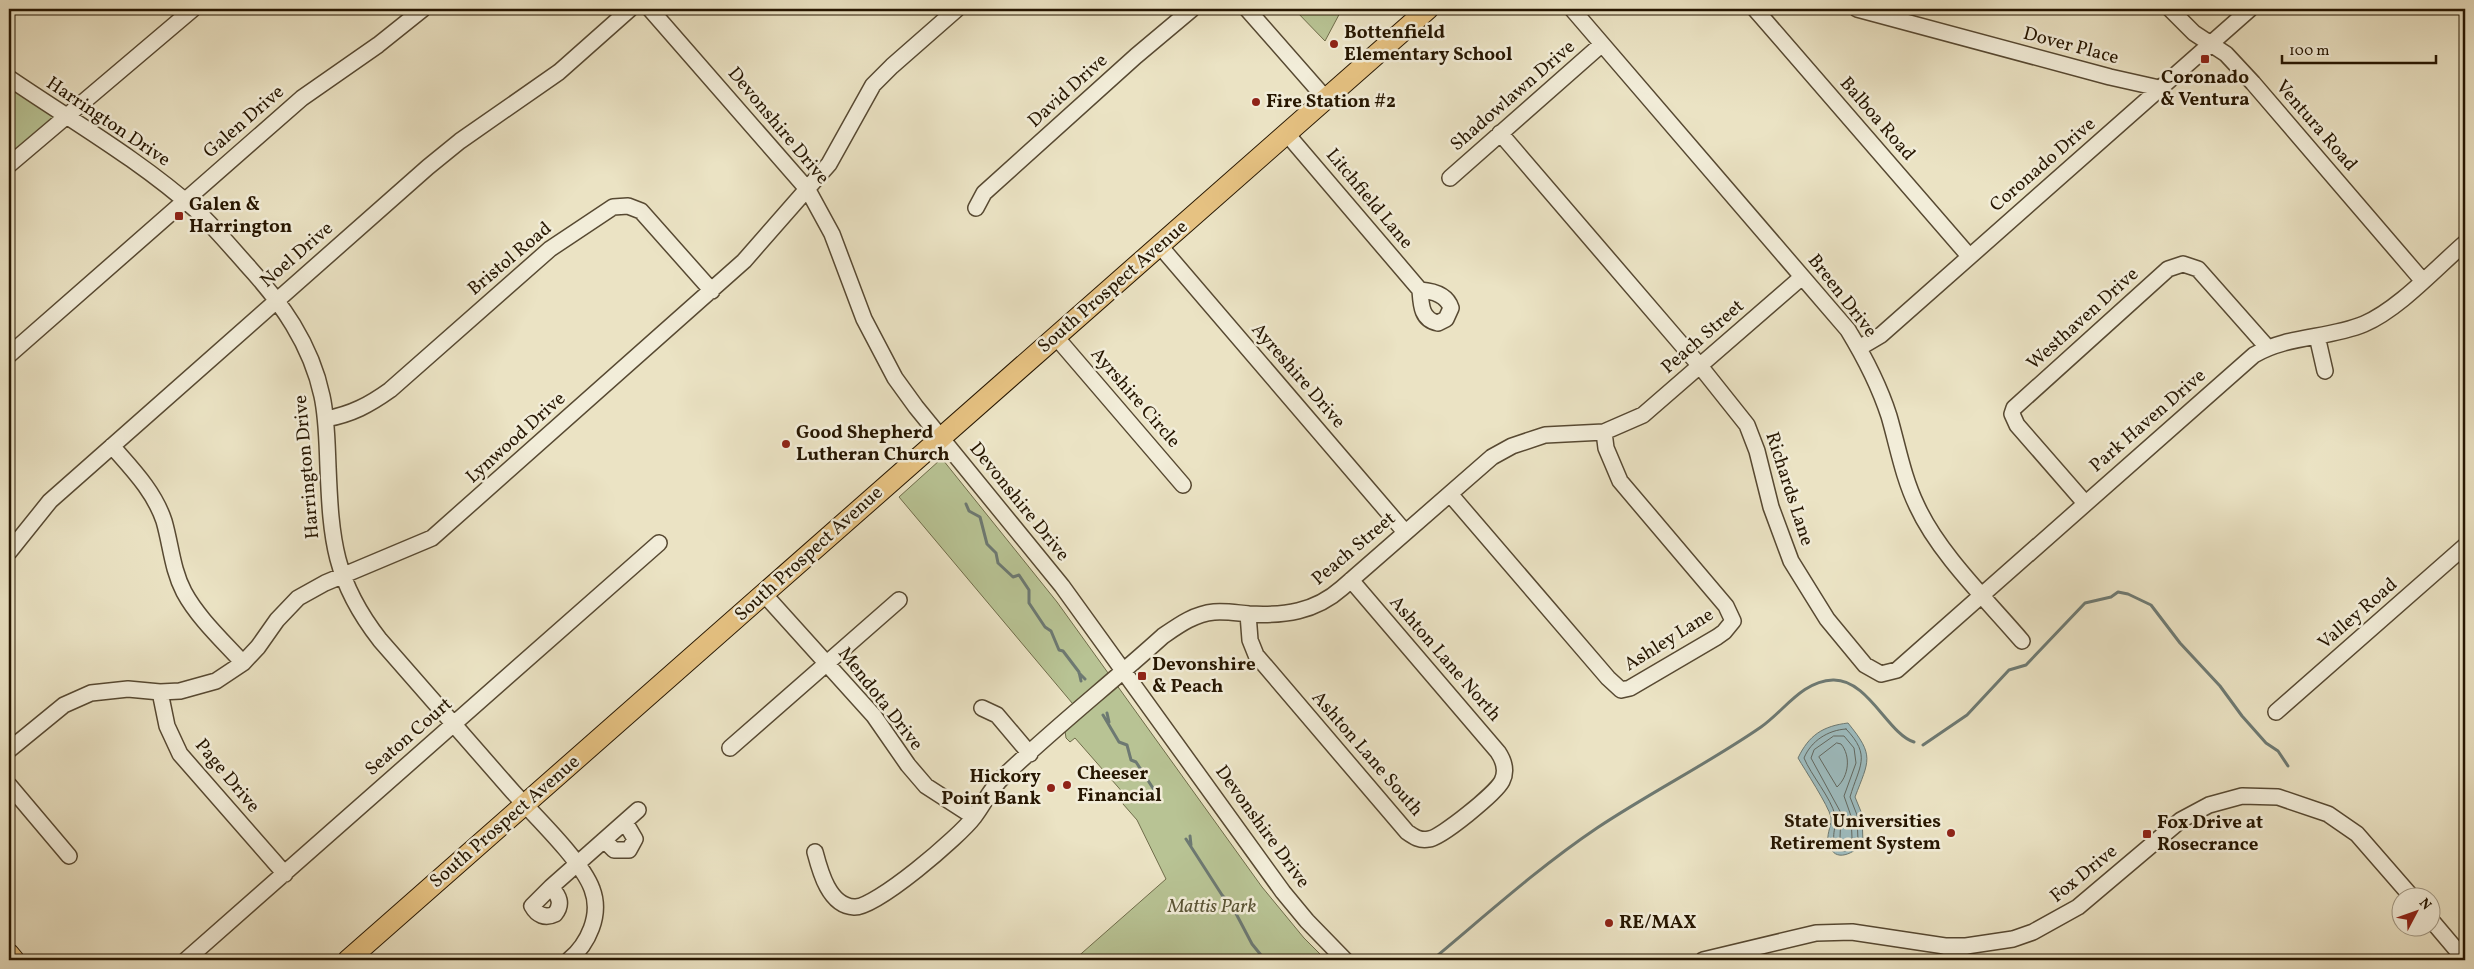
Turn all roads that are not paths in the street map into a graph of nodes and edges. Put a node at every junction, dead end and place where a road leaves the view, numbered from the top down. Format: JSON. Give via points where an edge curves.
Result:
{"nodes":[{"id":1,"x":193,"y":9,"type":"edge"},
{"id":2,"x":423,"y":9,"type":"edge"},
{"id":3,"x":630,"y":9,"type":"edge"},
{"id":4,"x":650,"y":9,"type":"edge"},
{"id":5,"x":957,"y":9,"type":"edge"},
{"id":6,"x":1192,"y":9,"type":"edge"},
{"id":7,"x":1247,"y":9,"type":"edge"},
{"id":8,"x":1428,"y":9,"type":"edge"},
{"id":9,"x":1572,"y":9,"type":"edge"},
{"id":10,"x":1756,"y":9,"type":"edge"},
{"id":11,"x":1857,"y":9,"type":"edge"},
{"id":12,"x":2170,"y":9,"type":"edge"},
{"id":13,"x":2250,"y":9,"type":"edge"},
{"id":14,"x":1602,"y":44,"type":"junction"},
{"id":15,"x":2210,"y":44,"type":"junction"},
{"id":16,"x":9,"y":78,"type":"edge"},
{"id":17,"x":2159,"y":88,"type":"junction"},
{"id":18,"x":1326,"y":99,"type":"junction"},
{"id":19,"x":66,"y":116,"type":"junction"},
{"id":20,"x":1500,"y":133,"type":"junction"},
{"id":21,"x":1287,"y":134,"type":"junction"},
{"id":22,"x":9,"y":165,"type":"edge"},
{"id":23,"x":1450,"y":178,"type":"dead end"},
{"id":24,"x":808,"y":190,"type":"junction"},
{"id":25,"x":184,"y":200,"type":"junction"},
{"id":26,"x":976,"y":208,"type":"dead end"},
{"id":27,"x":2465,"y":242,"type":"edge"},
{"id":28,"x":1160,"y":246,"type":"junction"},
{"id":29,"x":1969,"y":256,"type":"junction"},
{"id":30,"x":1802,"y":277,"type":"junction"},
{"id":31,"x":2422,"y":280,"type":"junction"},
{"id":32,"x":1420,"y":290,"type":"dead end"},
{"id":33,"x":712,"y":291,"type":"junction"},
{"id":34,"x":277,"y":300,"type":"junction"},
{"id":35,"x":2318,"y":336,"type":"junction"},
{"id":36,"x":1056,"y":337,"type":"junction"},
{"id":37,"x":2267,"y":347,"type":"junction"},
{"id":38,"x":1859,"y":348,"type":"junction"},
{"id":39,"x":9,"y":355,"type":"edge"},
{"id":40,"x":1700,"y":366,"type":"junction"},
{"id":41,"x":2326,"y":371,"type":"dead end"},
{"id":42,"x":326,"y":419,"type":"junction"},
{"id":43,"x":1604,"y":432,"type":"junction"},
{"id":44,"x":942,"y":437,"type":"junction"},
{"id":45,"x":112,"y":446,"type":"junction"},
{"id":46,"x":1183,"y":485,"type":"dead end"},
{"id":47,"x":1450,"y":494,"type":"junction"},
{"id":48,"x":2085,"y":503,"type":"junction"},
{"id":49,"x":1406,"y":532,"type":"junction"},
{"id":50,"x":659,"y":543,"type":"dead end"},
{"id":51,"x":2465,"y":546,"type":"edge"},
{"id":52,"x":9,"y":552,"type":"edge"},
{"id":53,"x":342,"y":577,"type":"junction"},
{"id":54,"x":1351,"y":580,"type":"junction"},
{"id":55,"x":764,"y":594,"type":"junction"},
{"id":56,"x":1983,"y":595,"type":"junction"},
{"id":57,"x":899,"y":600,"type":"dead end"},
{"id":58,"x":1248,"y":614,"type":"junction"},
{"id":59,"x":2022,"y":641,"type":"dead end"},
{"id":60,"x":243,"y":663,"type":"junction"},
{"id":61,"x":828,"y":663,"type":"junction"},
{"id":62,"x":1124,"y":671,"type":"junction"},
{"id":63,"x":1881,"y":674,"type":"joint"},
{"id":64,"x":160,"y":692,"type":"junction"},
{"id":65,"x":982,"y":708,"type":"dead end"},
{"id":66,"x":2276,"y":712,"type":"dead end"},
{"id":67,"x":454,"y":724,"type":"junction"},
{"id":68,"x":730,"y":748,"type":"dead end"},
{"id":69,"x":9,"y":750,"type":"edge"},
{"id":70,"x":1030,"y":754,"type":"junction"},
{"id":71,"x":1504,"y":765,"type":"joint"},
{"id":72,"x":9,"y":786,"type":"edge"},
{"id":73,"x":525,"y":804,"type":"junction"},
{"id":74,"x":638,"y":810,"type":"dead end"},
{"id":75,"x":974,"y":817,"type":"junction"},
{"id":76,"x":625,"y":822,"type":"junction"},
{"id":77,"x":604,"y":840,"type":"junction"},
{"id":78,"x":815,"y":852,"type":"dead end"},
{"id":79,"x":69,"y":856,"type":"dead end"},
{"id":80,"x":577,"y":864,"type":"junction"},
{"id":81,"x":285,"y":874,"type":"junction"},
{"id":82,"x":2402,"y":886,"type":"edge"},
{"id":83,"x":551,"y":887,"type":"dead end"},
{"id":84,"x":2442,"y":932,"type":"edge"},
{"id":85,"x":9,"y":954,"type":"edge"},
{"id":86,"x":577,"y":958,"type":"edge"},
{"id":87,"x":14,"y":960,"type":"edge"},
{"id":88,"x":186,"y":960,"type":"edge"},
{"id":89,"x":348,"y":960,"type":"edge"},
{"id":90,"x":1345,"y":960,"type":"edge"},
{"id":91,"x":1703,"y":960,"type":"edge"},
{"id":92,"x":2465,"y":960,"type":"edge"}],
"edges":[{"from":1,"to":19,"type":"street"},
{"from":2,"to":25,"type":"street","name":"Galen Drive","via":[[302,98]]},
{"from":3,"to":34,"type":"street","name":"Noel Drive","via":[[558,72],[428,167]]},
{"from":4,"to":24,"type":"street","name":"Devonshire Drive"},
{"from":5,"to":24,"type":"street","name":"Lynwood Drive","via":[[874,86],[829,164]]},
{"from":6,"to":26,"type":"street","name":"David Drive","via":[[984,193]]},
{"from":7,"to":18,"type":"street"},
{"from":8,"to":18,"type":"main road","name":"South Prospect Avenue"},
{"from":9,"to":14,"type":"street","name":"Breen Drive"},
{"from":10,"to":29,"type":"street","name":"Balboa Road"},
{"from":11,"to":17,"type":"street","name":"Dover Place"},
{"from":12,"to":15,"type":"street","name":"Ventura Road"},
{"from":13,"to":15,"type":"street","name":"Coronado Drive"},
{"from":14,"to":20,"type":"street","name":"Shadowlawn Drive"},
{"from":14,"to":30,"type":"street","name":"Breen Drive"},
{"from":15,"to":17,"type":"street","name":"Coronado Drive"},
{"from":15,"to":31,"type":"street","name":"Ventura Road","via":[[2226,54],[2253,83]]},
{"from":16,"to":19,"type":"street","name":"Harrington Drive"},
{"from":17,"to":29,"type":"street","name":"Coronado Drive"},
{"from":18,"to":21,"type":"main road","name":"South Prospect Avenue"},
{"from":19,"to":22,"type":"street"},
{"from":19,"to":25,"type":"street","name":"Harrington Drive"},
{"from":20,"to":23,"type":"street","name":"Shadowlawn Drive"},
{"from":20,"to":40,"type":"street","name":"Richards Lane"},
{"from":21,"to":28,"type":"main road","name":"South Prospect Avenue"},
{"from":21,"to":32,"type":"street","name":"Litchfield Lane"},
{"from":24,"to":33,"type":"street","name":"Lynwood Drive","via":[[751,254]]},
{"from":24,"to":44,"type":"street","name":"Devonshire Drive","via":[[832,234],[864,319],[881,354],[916,407]]},
{"from":25,"to":34,"type":"street","name":"Harrington Drive"},
{"from":25,"to":39,"type":"street","name":"Galen Drive"},
{"from":27,"to":31,"type":"street","name":"Park Haven Drive"},
{"from":28,"to":36,"type":"main road","name":"South Prospect Avenue"},
{"from":28,"to":49,"type":"street","name":"Ayreshire Drive"},
{"from":29,"to":38,"type":"street","name":"Coronado Drive","via":[[1881,335]]},
{"from":30,"to":38,"type":"street","name":"Breen Drive"},
{"from":30,"to":40,"type":"street","name":"Peach Street"},
{"from":31,"to":35,"type":"street","name":"Park Haven Drive","via":[[2382,315],[2346,330]]},
{"from":33,"to":42,"type":"street","name":"Bristol Road","via":[[641,211],[628,206],[613,207],[550,249],[383,395],[354,412]]},
{"from":33,"to":53,"type":"street","name":"Lynwood Drive","via":[[432,538]]},
{"from":34,"to":42,"type":"street","name":"Harrington Drive","via":[[303,341],[314,367]]},
{"from":34,"to":45,"type":"street","name":"Noel Drive"},
{"from":35,"to":37,"type":"street","name":"Park Haven Drive"},
{"from":35,"to":41,"type":"street"},
{"from":36,"to":44,"type":"main road","name":"South Prospect Avenue"},
{"from":36,"to":46,"type":"street","name":"Ayrshire Circle"},
{"from":37,"to":48,"type":"street","name":"Park Haven Drive"},
{"from":37,"to":48,"type":"street","name":"Westhaven Drive","via":[[2198,269],[2183,264],[2168,270],[2014,408],[2013,419],[2017,425]]},
{"from":38,"to":56,"type":"street","name":"Breen Drive","via":[[1881,393],[1899,460],[1918,509],[1949,555]]},
{"from":40,"to":43,"type":"street","name":"Peach Street","via":[[1642,415]]},
{"from":40,"to":63,"type":"street","name":"Richards Lane","via":[[1747,425],[1780,535],[1809,592],[1865,665]]},
{"from":42,"to":53,"type":"street","name":"Harrington Drive","via":[[333,540]]},
{"from":43,"to":47,"type":"street","name":"Peach Street","via":[[1545,435],[1512,446],[1492,457]]},
{"from":43,"to":47,"type":"street","name":"Ashley Lane","via":[[1606,448],[1620,481],[1726,606],[1733,621],[1717,637],[1630,688],[1621,690],[1608,678]]},
{"from":44,"to":55,"type":"main road","name":"South Prospect Avenue"},
{"from":44,"to":62,"type":"street","name":"Devonshire Drive","via":[[1041,559]]},
{"from":45,"to":52,"type":"street","name":"Noel Drive","via":[[50,501]]},
{"from":45,"to":60,"type":"street","via":[[141,479],[159,509],[172,564],[185,593],[196,611]]},
{"from":47,"to":49,"type":"street","name":"Peach Street"},
{"from":48,"to":56,"type":"street","name":"Park Haven Drive"},
{"from":49,"to":54,"type":"street","name":"Peach Street"},
{"from":50,"to":67,"type":"street","name":"Seaton Court"},
{"from":51,"to":66,"type":"street","name":"Valley Road"},
{"from":53,"to":60,"type":"street","name":"Lynwood Drive","via":[[298,598]]},
{"from":53,"to":67,"type":"street","name":"Harrington Drive","via":[[365,621]]},
{"from":54,"to":58,"type":"street","name":"Peach Street","via":[[1332,597],[1310,608],[1286,614]]},
{"from":54,"to":71,"type":"street","name":"Ashton Lane North","via":[[1498,752]]},
{"from":55,"to":61,"type":"street","name":"Mendota Drive"},
{"from":55,"to":73,"type":"main road","name":"South Prospect Avenue"},
{"from":56,"to":59,"type":"street","name":"Breen Drive"},
{"from":56,"to":63,"type":"street","name":"Park Haven Drive","via":[[1897,670]]},
{"from":57,"to":61,"type":"street"},
{"from":58,"to":62,"type":"street","name":"Peach Street","via":[[1215,612],[1197,616],[1182,623]]},
{"from":58,"to":71,"type":"street","name":"Ashton Lane South","via":[[1250,640],[1256,654],[1407,832],[1417,838],[1430,839],[1447,830],[1498,787],[1504,775]]},
{"from":60,"to":64,"type":"street","name":"Lynwood Drive","via":[[216,681],[199,687]]},
{"from":61,"to":68,"type":"street"},
{"from":61,"to":75,"type":"street","name":"Mendota Drive","via":[[874,716],[926,786]]},
{"from":62,"to":70,"type":"street","name":"Peach Street"},
{"from":62,"to":90,"type":"street","name":"Devonshire Drive","via":[[1283,892]]},
{"from":64,"to":69,"type":"street","name":"Lynwood Drive","via":[[108,690],[77,698],[48,717]]},
{"from":64,"to":81,"type":"street","name":"Page Drive","via":[[167,726],[180,754]]},
{"from":65,"to":70,"type":"street","via":[[997,715]]},
{"from":67,"to":73,"type":"street","name":"Harrington Drive"},
{"from":67,"to":81,"type":"street","name":"Seaton Court"},
{"from":70,"to":75,"type":"street","name":"Peach Street","via":[[1002,778]]},
{"from":72,"to":79,"type":"street"},
{"from":73,"to":80,"type":"street","name":"Harrington Drive"},
{"from":73,"to":89,"type":"main road","name":"South Prospect Avenue"},
{"from":74,"to":76,"type":"street"},
{"from":75,"to":78,"type":"street","name":"Peach Street","via":[[942,850],[863,906],[846,906],[840,902],[821,874]]},
{"from":76,"to":77,"type":"street"},
{"from":76,"to":77,"type":"street","via":[[635,839],[629,850],[614,850]]},
{"from":77,"to":80,"type":"street"},
{"from":80,"to":83,"type":"street"},
{"from":80,"to":86,"type":"street","name":"Harrington Drive","via":[[593,890],[595,908],[591,930]]},
{"from":81,"to":88,"type":"street","name":"Seaton Court"},
{"from":82,"to":91,"type":"street","name":"Fox Drive","via":[[2357,834],[2328,814],[2278,796],[2242,796],[2209,805],[2181,820],[2078,908],[2013,939],[1980,945],[1945,946],[1852,932],[1816,933]]},
{"from":84,"to":92,"type":"street"},
{"from":85,"to":87,"type":"main road"}]}
